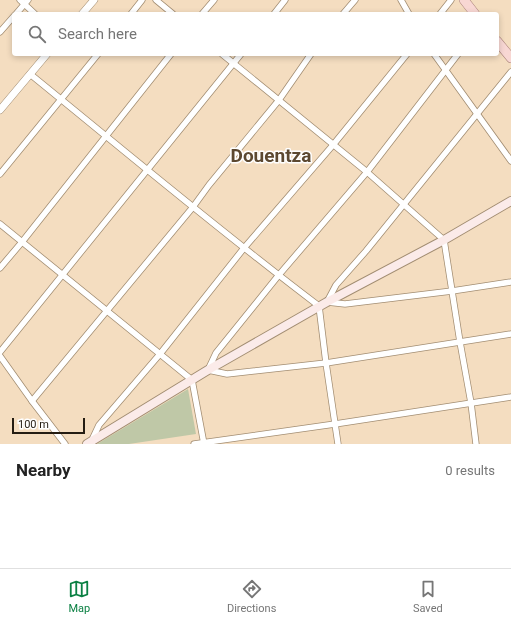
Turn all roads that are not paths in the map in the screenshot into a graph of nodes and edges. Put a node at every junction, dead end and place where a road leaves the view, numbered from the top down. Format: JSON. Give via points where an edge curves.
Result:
{"nodes":[{"id":1,"x":94,"y":0,"type":"edge"},
{"id":2,"x":142,"y":0,"type":"edge"},
{"id":3,"x":156,"y":0,"type":"edge"},
{"id":4,"x":214,"y":0,"type":"edge"},
{"id":5,"x":285,"y":0,"type":"edge"},
{"id":6,"x":355,"y":0,"type":"edge"},
{"id":7,"x":401,"y":0,"type":"edge"},
{"id":8,"x":451,"y":0,"type":"edge"},
{"id":9,"x":464,"y":0,"type":"edge"},
{"id":10,"x":24,"y":2,"type":"edge"},
{"id":11,"x":17,"y":12,"type":"edge"},
{"id":12,"x":33,"y":12,"type":"edge"},
{"id":13,"x":84,"y":12,"type":"edge"},
{"id":14,"x":133,"y":12,"type":"edge"},
{"id":15,"x":171,"y":12,"type":"edge"},
{"id":16,"x":204,"y":12,"type":"edge"},
{"id":17,"x":276,"y":12,"type":"edge"},
{"id":18,"x":345,"y":12,"type":"edge"},
{"id":19,"x":408,"y":12,"type":"edge"},
{"id":20,"x":442,"y":12,"type":"edge"},
{"id":21,"x":473,"y":12,"type":"edge"},
{"id":22,"x":12,"y":18,"type":"edge"},
{"id":23,"x":0,"y":32,"type":"edge"},
{"id":24,"x":499,"y":43,"type":"edge"},
{"id":25,"x":510,"y":54,"type":"edge"},
{"id":26,"x":45,"y":56,"type":"edge"},
{"id":27,"x":96,"y":56,"type":"edge"},
{"id":28,"x":169,"y":56,"type":"edge"},
{"id":29,"x":225,"y":56,"type":"edge"},
{"id":30,"x":239,"y":56,"type":"edge"},
{"id":31,"x":310,"y":56,"type":"edge"},
{"id":32,"x":405,"y":56,"type":"edge"},
{"id":33,"x":435,"y":56,"type":"edge"},
{"id":34,"x":456,"y":56,"type":"edge"},
{"id":35,"x":234,"y":63,"type":"junction"},
{"id":36,"x":445,"y":70,"type":"junction"},
{"id":37,"x":511,"y":72,"type":"edge"},
{"id":38,"x":30,"y":74,"type":"junction"},
{"id":39,"x":61,"y":100,"type":"junction"},
{"id":40,"x":279,"y":100,"type":"junction"},
{"id":41,"x":0,"y":109,"type":"edge"},
{"id":42,"x":477,"y":114,"type":"junction"},
{"id":43,"x":105,"y":137,"type":"junction"},
{"id":44,"x":333,"y":145,"type":"junction"},
{"id":45,"x":511,"y":162,"type":"edge"},
{"id":46,"x":147,"y":170,"type":"junction"},
{"id":47,"x":367,"y":172,"type":"junction"},
{"id":48,"x":0,"y":174,"type":"edge"},
{"id":49,"x":511,"y":201,"type":"edge"},
{"id":50,"x":404,"y":205,"type":"junction"},
{"id":51,"x":193,"y":206,"type":"junction"},
{"id":52,"x":0,"y":224,"type":"edge"},
{"id":53,"x":444,"y":240,"type":"junction"},
{"id":54,"x":22,"y":242,"type":"junction"},
{"id":55,"x":244,"y":248,"type":"junction"},
{"id":56,"x":1,"y":264,"type":"edge"},
{"id":57,"x":62,"y":275,"type":"junction"},
{"id":58,"x":278,"y":276,"type":"junction"},
{"id":59,"x":511,"y":282,"type":"edge"},
{"id":60,"x":452,"y":291,"type":"junction"},
{"id":61,"x":327,"y":302,"type":"junction"},
{"id":62,"x":319,"y":306,"type":"junction"},
{"id":63,"x":107,"y":311,"type":"junction"},
{"id":64,"x":511,"y":334,"type":"edge"},
{"id":65,"x":460,"y":342,"type":"junction"},
{"id":66,"x":0,"y":352,"type":"edge"},
{"id":67,"x":160,"y":354,"type":"junction"},
{"id":68,"x":0,"y":356,"type":"edge"},
{"id":69,"x":326,"y":363,"type":"junction"},
{"id":70,"x":208,"y":370,"type":"junction"},
{"id":71,"x":192,"y":380,"type":"junction"},
{"id":72,"x":511,"y":397,"type":"edge"},
{"id":73,"x":32,"y":401,"type":"junction"},
{"id":74,"x":471,"y":403,"type":"junction"},
{"id":75,"x":335,"y":424,"type":"junction"},
{"id":76,"x":89,"y":443,"type":"edge"},
{"id":77,"x":204,"y":443,"type":"edge"},
{"id":78,"x":65,"y":444,"type":"edge"},
{"id":79,"x":194,"y":444,"type":"edge"},
{"id":80,"x":338,"y":444,"type":"edge"},
{"id":81,"x":476,"y":444,"type":"edge"}],
"edges":[{"from":1,"to":13,"type":"street"},
{"from":2,"to":14,"type":"street"},
{"from":3,"to":15,"type":"street"},
{"from":4,"to":16,"type":"street"},
{"from":5,"to":17,"type":"street"},
{"from":6,"to":18,"type":"street"},
{"from":7,"to":19,"type":"street"},
{"from":8,"to":20,"type":"street"},
{"from":9,"to":21,"type":"main road"},
{"from":10,"to":11,"type":"street"},
{"from":10,"to":12,"type":"street"},
{"from":22,"to":23,"type":"street"},
{"from":24,"to":25,"type":"main road"},
{"from":26,"to":38,"type":"street"},
{"from":27,"to":39,"type":"street"},
{"from":28,"to":43,"type":"street"},
{"from":29,"to":35,"type":"street"},
{"from":30,"to":35,"type":"street"},
{"from":31,"to":40,"type":"street"},
{"from":32,"to":44,"type":"street"},
{"from":33,"to":36,"type":"street"},
{"from":34,"to":36,"type":"street"},
{"from":35,"to":40,"type":"street"},
{"from":35,"to":46,"type":"street"},
{"from":36,"to":42,"type":"street"},
{"from":36,"to":47,"type":"street"},
{"from":37,"to":42,"type":"street"},
{"from":38,"to":39,"type":"street"},
{"from":38,"to":41,"type":"street"},
{"from":39,"to":43,"type":"street"},
{"from":39,"to":48,"type":"street"},
{"from":40,"to":44,"type":"street"},
{"from":40,"to":51,"type":"street"},
{"from":42,"to":45,"type":"street"},
{"from":42,"to":50,"type":"street"},
{"from":43,"to":46,"type":"street"},
{"from":43,"to":54,"type":"street"},
{"from":44,"to":47,"type":"street"},
{"from":44,"to":55,"type":"street"},
{"from":46,"to":51,"type":"street"},
{"from":46,"to":57,"type":"street"},
{"from":47,"to":50,"type":"street"},
{"from":47,"to":58,"type":"street"},
{"from":49,"to":53,"type":"main road"},
{"from":50,"to":53,"type":"street"},
{"from":50,"to":61,"type":"street","via":[[336,285]]},
{"from":51,"to":55,"type":"street"},
{"from":51,"to":63,"type":"street"},
{"from":52,"to":54,"type":"street"},
{"from":53,"to":60,"type":"street"},
{"from":53,"to":61,"type":"main road"},
{"from":54,"to":56,"type":"street"},
{"from":54,"to":57,"type":"street"},
{"from":55,"to":58,"type":"street"},
{"from":55,"to":67,"type":"street"},
{"from":57,"to":63,"type":"street"},
{"from":57,"to":66,"type":"street"},
{"from":58,"to":62,"type":"street"},
{"from":58,"to":70,"type":"street","via":[[216,353]]},
{"from":59,"to":60,"type":"street"},
{"from":60,"to":61,"type":"street","via":[[345,304]]},
{"from":60,"to":65,"type":"street"},
{"from":61,"to":62,"type":"main road"},
{"from":62,"to":69,"type":"street"},
{"from":62,"to":70,"type":"main road"},
{"from":63,"to":67,"type":"street"},
{"from":63,"to":73,"type":"street"},
{"from":64,"to":65,"type":"street"},
{"from":65,"to":69,"type":"street"},
{"from":65,"to":74,"type":"street"},
{"from":67,"to":71,"type":"street"},
{"from":67,"to":76,"type":"street","via":[[99,425]]},
{"from":68,"to":73,"type":"street"},
{"from":69,"to":70,"type":"street","via":[[227,374]]},
{"from":69,"to":75,"type":"street"},
{"from":70,"to":71,"type":"main road"},
{"from":71,"to":76,"type":"main road"},
{"from":71,"to":77,"type":"street"},
{"from":72,"to":74,"type":"street"},
{"from":73,"to":78,"type":"street"},
{"from":74,"to":75,"type":"street"},
{"from":74,"to":81,"type":"street"},
{"from":75,"to":77,"type":"street"},
{"from":75,"to":80,"type":"street"},
{"from":77,"to":79,"type":"street"}]}
